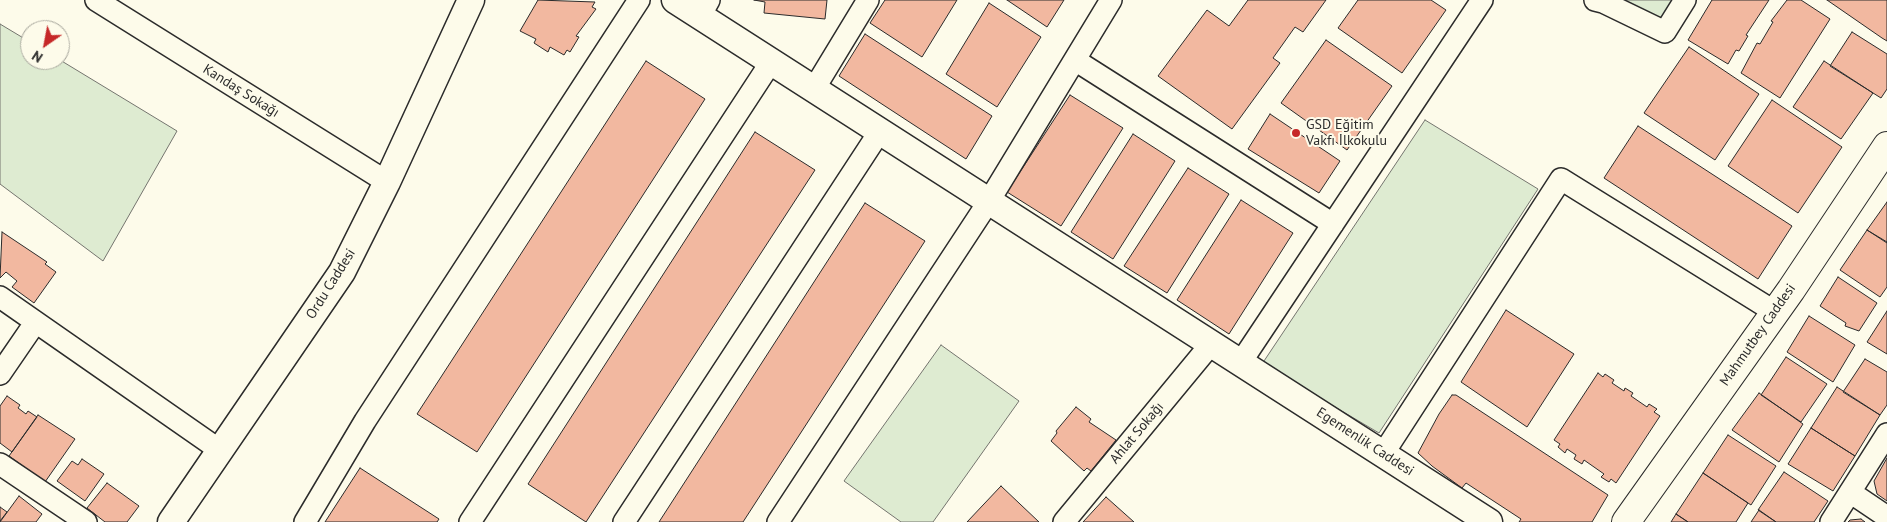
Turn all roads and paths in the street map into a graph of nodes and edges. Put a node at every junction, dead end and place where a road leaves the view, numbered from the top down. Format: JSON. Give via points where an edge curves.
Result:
{"nodes":[{"id":1,"x":96,"y":0,"type":"edge"},
{"id":2,"x":471,"y":0,"type":"edge"},
{"id":3,"x":639,"y":0,"type":"edge"},
{"id":4,"x":675,"y":0,"type":"edge"},
{"id":5,"x":868,"y":0,"type":"edge"},
{"id":6,"x":1111,"y":0,"type":"edge"},
{"id":7,"x":1482,"y":0,"type":"edge"},
{"id":8,"x":1595,"y":0,"type":"edge"},
{"id":9,"x":1685,"y":0,"type":"edge"},
{"id":10,"x":705,"y":8,"type":"edge"},
{"id":11,"x":1075,"y":60,"type":"junction"},
{"id":12,"x":772,"y":62,"type":"junction"},
{"id":13,"x":814,"y":89,"type":"junction"},
{"id":14,"x":880,"y":131,"type":"junction"},
{"id":15,"x":1887,"y":146,"type":"edge"},
{"id":16,"x":387,"y":182,"type":"junction"},
{"id":17,"x":988,"y":201,"type":"junction"},
{"id":18,"x":1333,"y":224,"type":"junction"},
{"id":19,"x":0,"y":297,"type":"edge"},
{"id":20,"x":1775,"y":312,"type":"junction"},
{"id":21,"x":35,"y":323,"type":"junction"},
{"id":22,"x":1211,"y":344,"type":"junction"},
{"id":23,"x":1240,"y":362,"type":"junction"},
{"id":24,"x":0,"y":374,"type":"edge"},
{"id":25,"x":1887,"y":434,"type":"edge"},
{"id":26,"x":221,"y":451,"type":"junction"},
{"id":27,"x":1383,"y":454,"type":"junction"},
{"id":28,"x":0,"y":464,"type":"edge"},
{"id":29,"x":1850,"y":492,"type":"junction"},
{"id":30,"x":1887,"y":517,"type":"edge"},
{"id":31,"x":86,"y":522,"type":"edge"},
{"id":32,"x":171,"y":522,"type":"edge"},
{"id":33,"x":305,"y":522,"type":"edge"},
{"id":34,"x":470,"y":522,"type":"edge"},
{"id":35,"x":624,"y":522,"type":"edge"},
{"id":36,"x":778,"y":522,"type":"edge"},
{"id":37,"x":1064,"y":522,"type":"edge"},
{"id":38,"x":1490,"y":522,"type":"edge"},
{"id":39,"x":1626,"y":522,"type":"edge"},
{"id":40,"x":1831,"y":522,"type":"edge"}],
"edges":[{"from":1,"to":16,"type":"street","name":"Kandaş Sokağı"},
{"from":2,"to":16,"type":"street","name":"Ordu Caddesi"},
{"from":3,"to":33,"type":"street","via":[[365,421]]},
{"from":4,"to":10,"type":"street","name":"Egemenlik Caddesi"},
{"from":5,"to":13,"type":"street"},
{"from":6,"to":11,"type":"street"},
{"from":7,"to":18,"type":"street"},
{"from":8,"to":9,"type":"street","via":[[1665,32]]},
{"from":10,"to":12,"type":"street","name":"Egemenlik Caddesi"},
{"from":11,"to":17,"type":"street"},
{"from":11,"to":18,"type":"street"},
{"from":12,"to":13,"type":"street","name":"Egemenlik Caddesi"},
{"from":12,"to":34,"type":"street"},
{"from":13,"to":14,"type":"street","name":"Egemenlik Caddesi"},
{"from":14,"to":17,"type":"street","name":"Egemenlik Caddesi"},
{"from":14,"to":35,"type":"street"},
{"from":15,"to":20,"type":"main road","name":"Mahmutbey Caddesi"},
{"from":16,"to":26,"type":"street","name":"Ordu Caddesi","via":[[342,272]]},
{"from":17,"to":22,"type":"street","name":"Egemenlik Caddesi"},
{"from":17,"to":36,"type":"street"},
{"from":18,"to":23,"type":"street"},
{"from":19,"to":21,"type":"street"},
{"from":20,"to":27,"type":"street","via":[[1561,180]]},
{"from":20,"to":39,"type":"main road","name":"Mahmutbey Caddesi"},
{"from":21,"to":24,"type":"street"},
{"from":21,"to":26,"type":"street"},
{"from":22,"to":23,"type":"street","name":"Egemenlik Caddesi"},
{"from":22,"to":37,"type":"street","name":"Ahlat Sokağı"},
{"from":23,"to":27,"type":"street","name":"Egemenlik Caddesi"},
{"from":25,"to":29,"type":"street"},
{"from":26,"to":32,"type":"street","name":"Ordu Caddesi"},
{"from":27,"to":38,"type":"street","name":"Egemenlik Caddesi"},
{"from":28,"to":31,"type":"street"},
{"from":29,"to":30,"type":"street"},
{"from":29,"to":40,"type":"street"}]}
